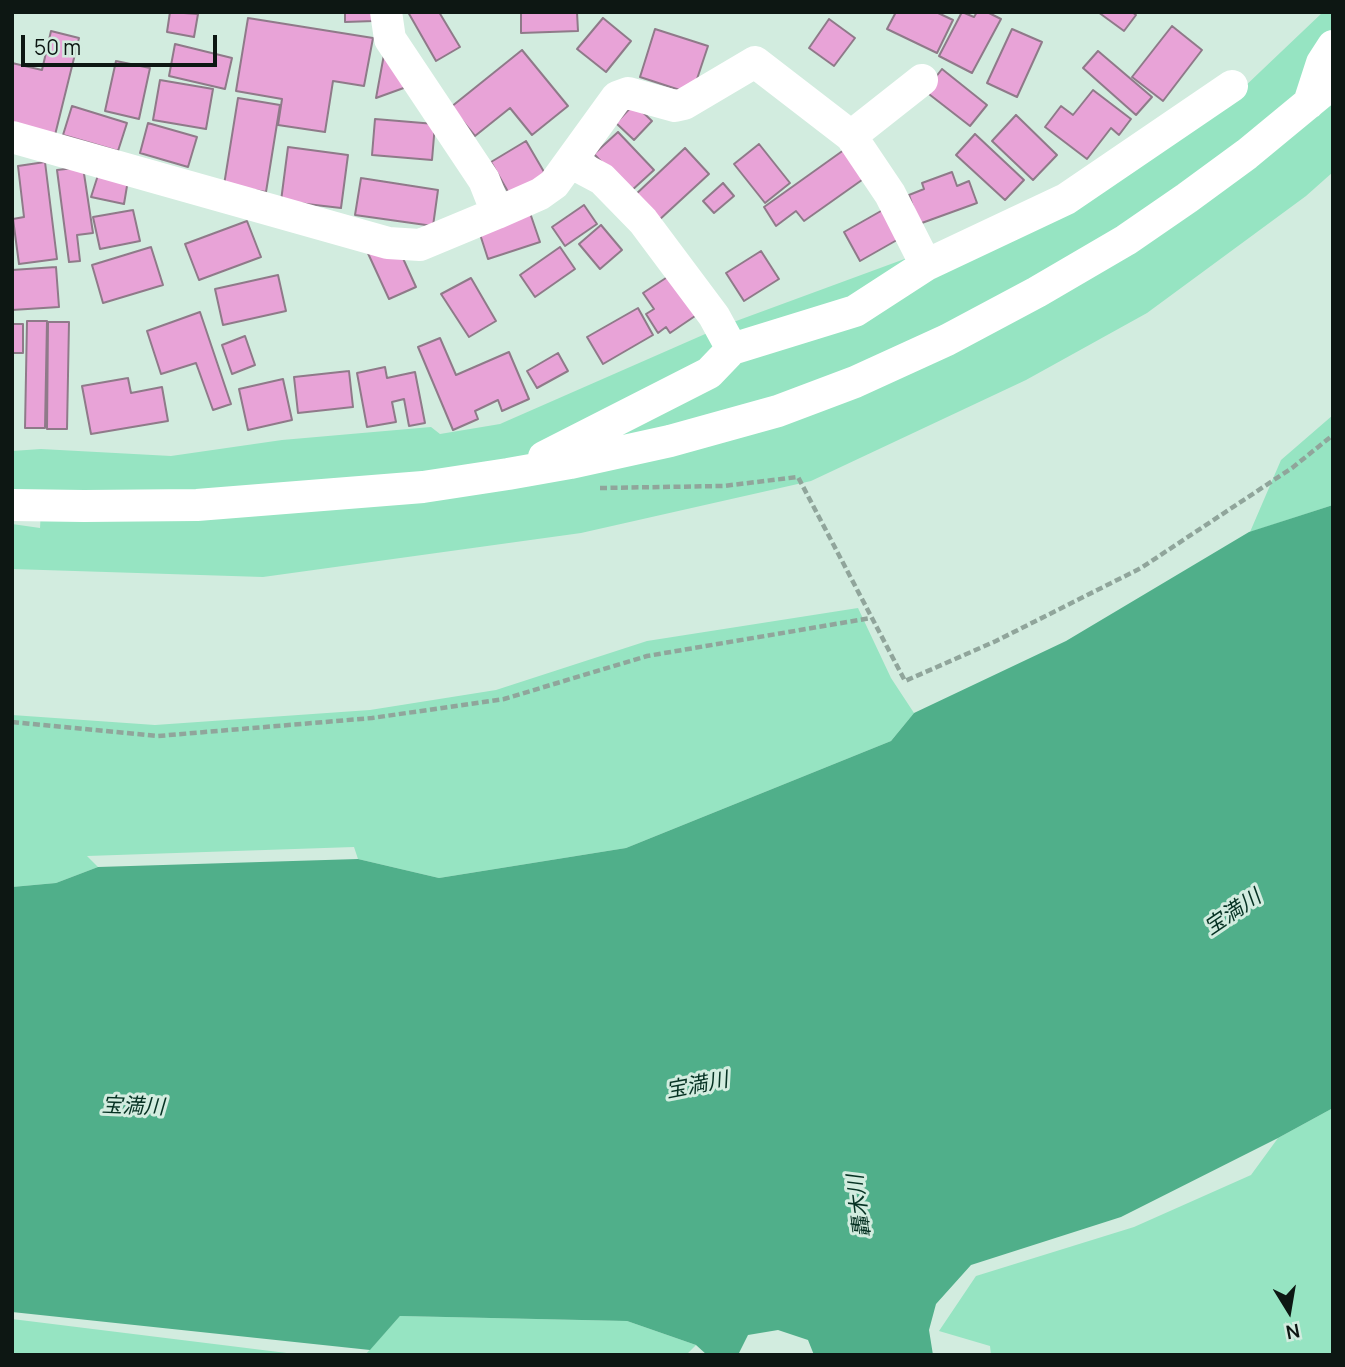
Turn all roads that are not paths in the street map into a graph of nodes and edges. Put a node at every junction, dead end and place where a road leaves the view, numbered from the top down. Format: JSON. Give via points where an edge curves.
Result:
{"nodes":[{"id":1,"x":386,"y":12,"type":"edge"},
{"id":2,"x":1333,"y":46,"type":"edge"},
{"id":3,"x":922,"y":80,"type":"dead end"},
{"id":4,"x":1333,"y":83,"type":"edge"},
{"id":5,"x":1232,"y":86,"type":"dead end"},
{"id":6,"x":1309,"y":103,"type":"junction"},
{"id":7,"x":851,"y":136,"type":"junction"},
{"id":8,"x":12,"y":137,"type":"edge"},
{"id":9,"x":570,"y":162,"type":"junction"},
{"id":10,"x":497,"y":214,"type":"junction"},
{"id":11,"x":926,"y":265,"type":"junction"},
{"id":12,"x":732,"y":349,"type":"junction"},
{"id":13,"x":508,"y":474,"type":"junction"},
{"id":14,"x":12,"y":505,"type":"edge"}],
"edges":[{"from":1,"to":10,"type":"street","via":[[390,39],[484,180]]},
{"from":2,"to":6,"type":"street","via":[[1322,63]]},
{"from":3,"to":7,"type":"street"},
{"from":4,"to":6,"type":"street"},
{"from":5,"to":11,"type":"street","via":[[1066,199]]},
{"from":6,"to":13,"type":"street","via":[[1247,155],[1126,240],[947,340],[778,411],[670,441]]},
{"from":7,"to":9,"type":"street","via":[[755,62],[684,104],[675,106],[628,93],[617,97]]},
{"from":7,"to":11,"type":"street","via":[[890,194]]},
{"from":8,"to":10,"type":"street","via":[[388,243],[420,245]]},
{"from":9,"to":10,"type":"street","via":[[540,194]]},
{"from":9,"to":12,"type":"street","via":[[601,180],[643,220],[714,316]]},
{"from":11,"to":12,"type":"street","via":[[855,311]]},
{"from":12,"to":13,"type":"street","via":[[709,373]]},
{"from":13,"to":14,"type":"street","via":[[423,486],[197,505]]}]}
